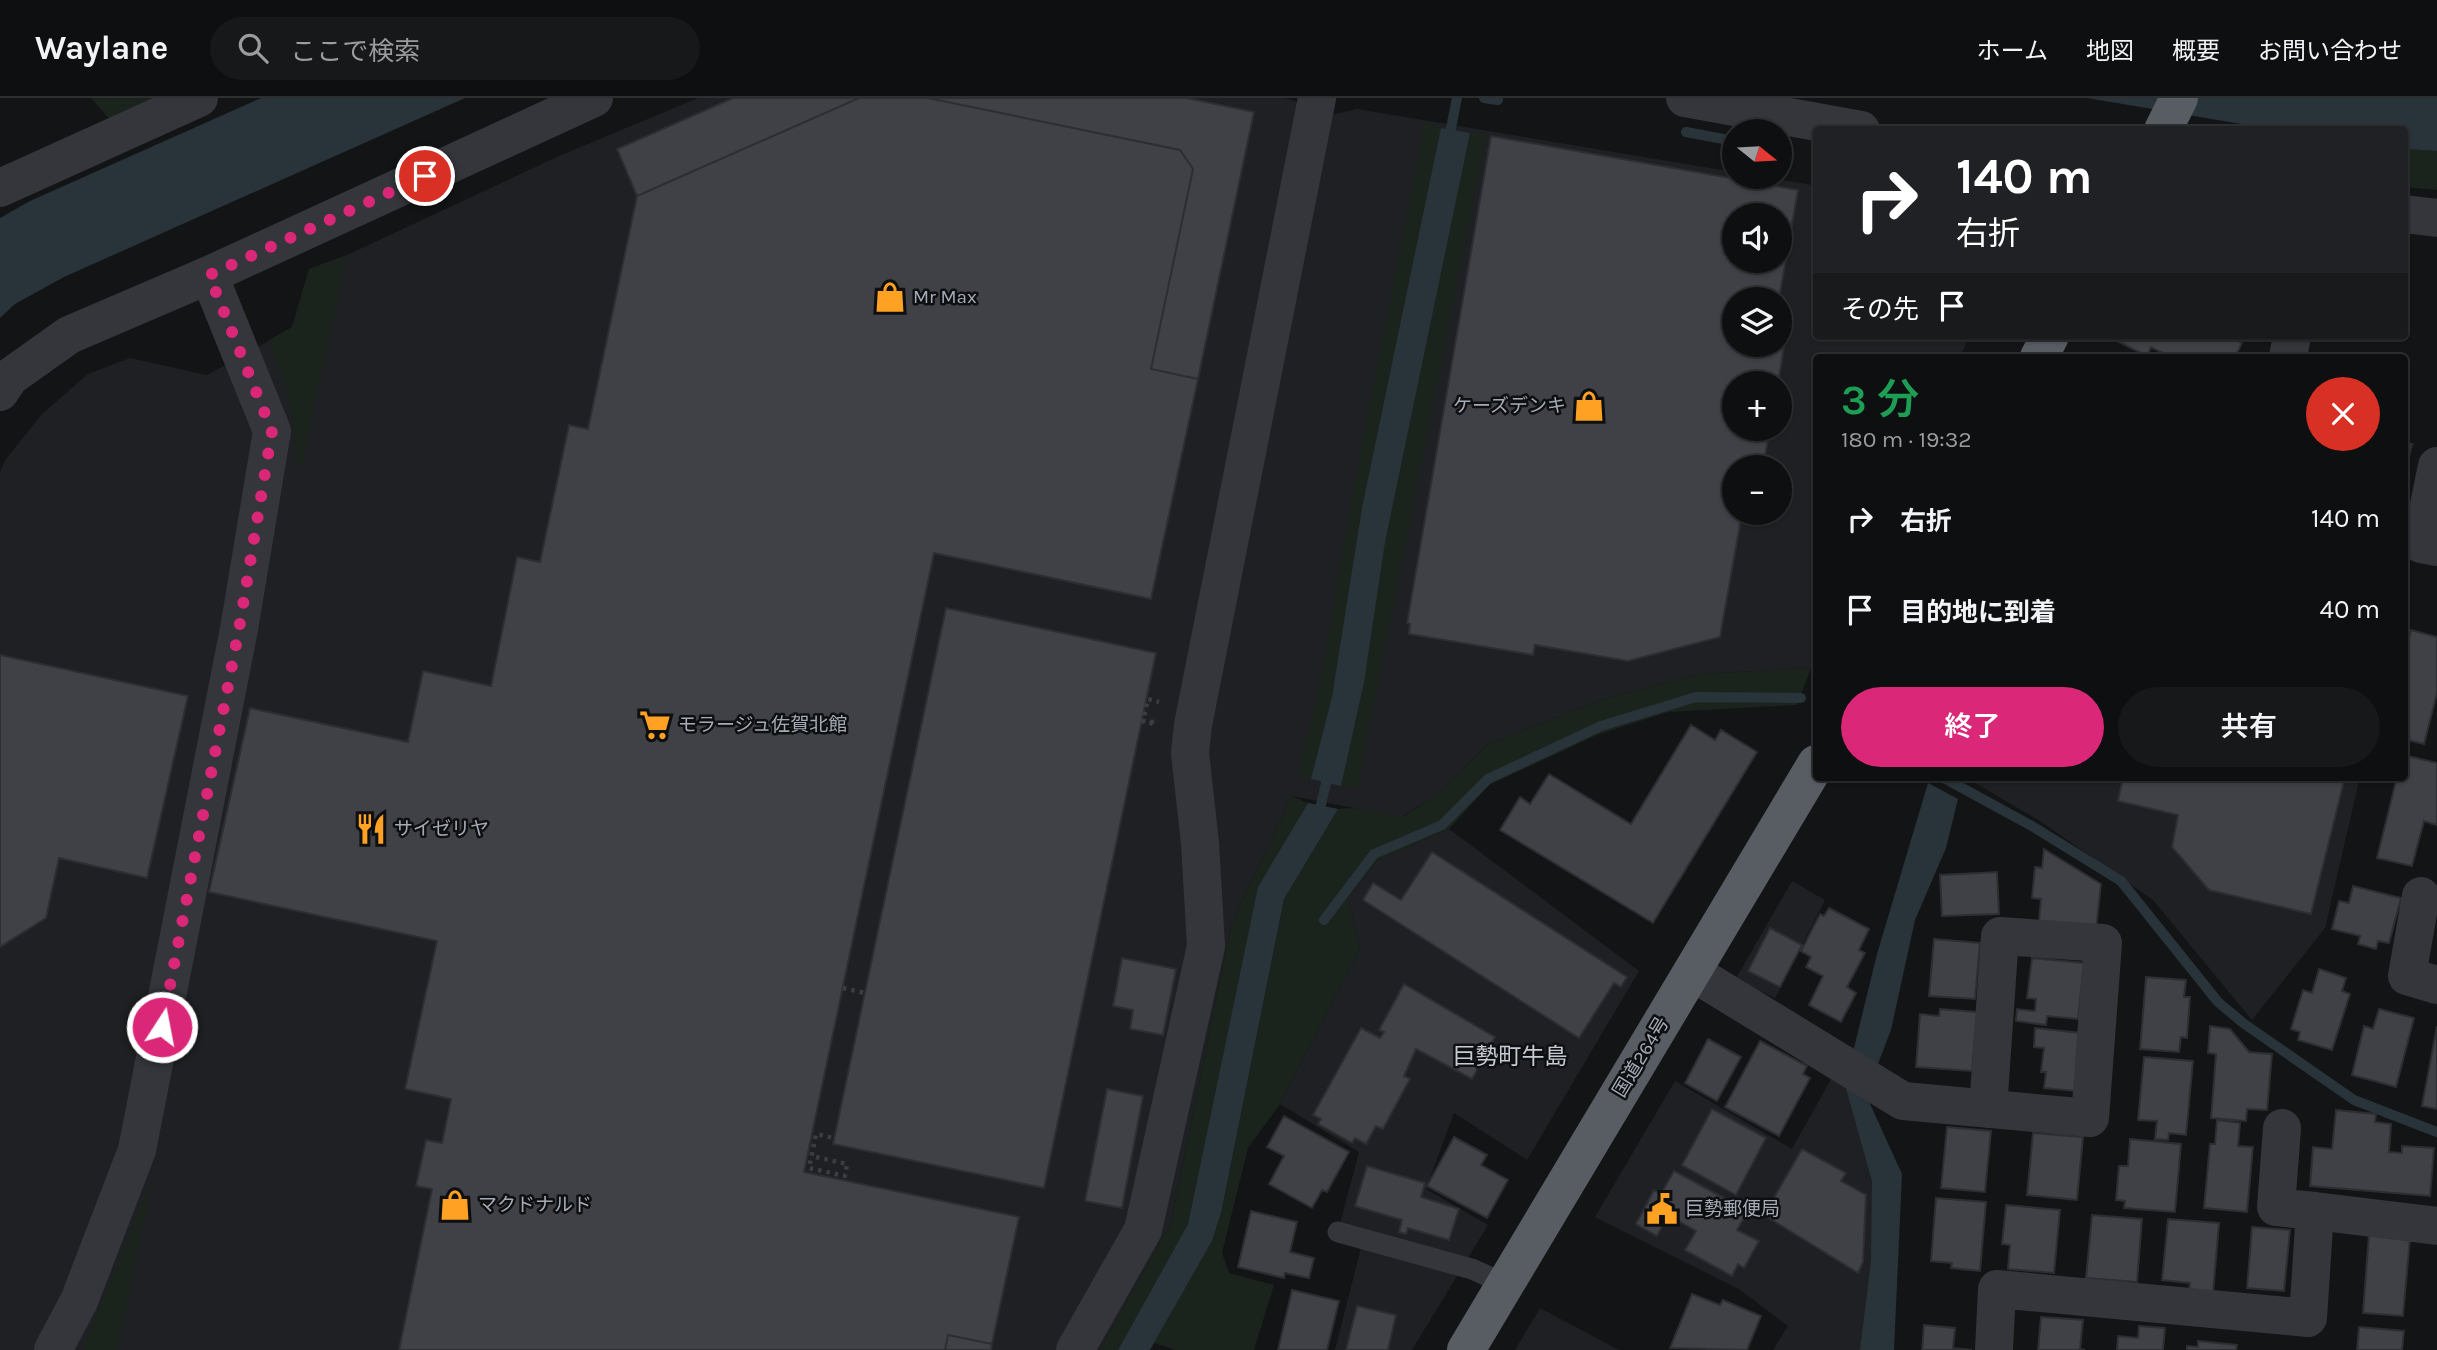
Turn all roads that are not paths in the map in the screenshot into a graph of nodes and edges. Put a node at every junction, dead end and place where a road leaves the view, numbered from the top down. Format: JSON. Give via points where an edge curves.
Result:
{"nodes":[{"id":1,"x":199,"y":98,"type":"edge"},
{"id":2,"x":594,"y":98,"type":"edge"},
{"id":3,"x":1317,"y":98,"type":"edge"},
{"id":4,"x":1685,"y":98,"type":"edge"},
{"id":5,"x":2179,"y":98,"type":"edge"},
{"id":6,"x":1839,"y":126,"type":"edge"},
{"id":7,"x":2165,"y":126,"type":"edge"},
{"id":8,"x":0,"y":188,"type":"edge"},
{"id":9,"x":2408,"y":214,"type":"edge"},
{"id":10,"x":2437,"y":218,"type":"edge"},
{"id":11,"x":209,"y":275,"type":"junction"},
{"id":12,"x":0,"y":392,"type":"edge"},
{"id":13,"x":2437,"y":466,"type":"edge"},
{"id":14,"x":2437,"y":547,"type":"edge"},
{"id":15,"x":1813,"y":769,"type":"edge"},
{"id":16,"x":2421,"y":896,"type":"dead end"},
{"id":17,"x":1692,"y":972,"type":"junction"},
{"id":18,"x":2437,"y":985,"type":"edge"},
{"id":19,"x":1987,"y":1109,"type":"junction"},
{"id":20,"x":2282,"y":1128,"type":"dead end"},
{"id":21,"x":2315,"y":1211,"type":"junction"},
{"id":22,"x":2437,"y":1226,"type":"edge"},
{"id":23,"x":1338,"y":1232,"type":"dead end"},
{"id":24,"x":1505,"y":1284,"type":"junction"},
{"id":25,"x":53,"y":1350,"type":"edge"},
{"id":26,"x":1075,"y":1350,"type":"edge"},
{"id":27,"x":1466,"y":1350,"type":"edge"},
{"id":28,"x":1994,"y":1350,"type":"edge"}],
"edges":[{"from":1,"to":8,"type":"street"},
{"from":2,"to":11,"type":"street"},
{"from":3,"to":26,"type":"street","via":[[1193,725],[1190,753],[1206,946],[1143,1230]]},
{"from":4,"to":6,"type":"street"},
{"from":5,"to":7,"type":"highway"},
{"from":9,"to":10,"type":"street"},
{"from":11,"to":12,"type":"street","via":[[69,335],[9,377]]},
{"from":11,"to":25,"type":"street","via":[[272,431],[239,629],[137,1150],[79,1301]]},
{"from":13,"to":14,"type":"street","via":[[2421,544]]},
{"from":15,"to":17,"type":"highway","name":"国道264号"},
{"from":16,"to":18,"type":"street","via":[[2407,976]]},
{"from":17,"to":19,"type":"street","via":[[1903,1101]]},
{"from":17,"to":24,"type":"highway","name":"国道264号"},
{"from":19,"to":19,"type":"street","via":[[2090,1118],[2103,943],[2000,936]]},
{"from":20,"to":21,"type":"street","via":[[2276,1207]]},
{"from":21,"to":22,"type":"street"},
{"from":21,"to":28,"type":"street","via":[[2308,1318],[1997,1289]]},
{"from":23,"to":24,"type":"lane","via":[[1472,1269]]},
{"from":24,"to":27,"type":"highway","name":"国道264号"}]}
